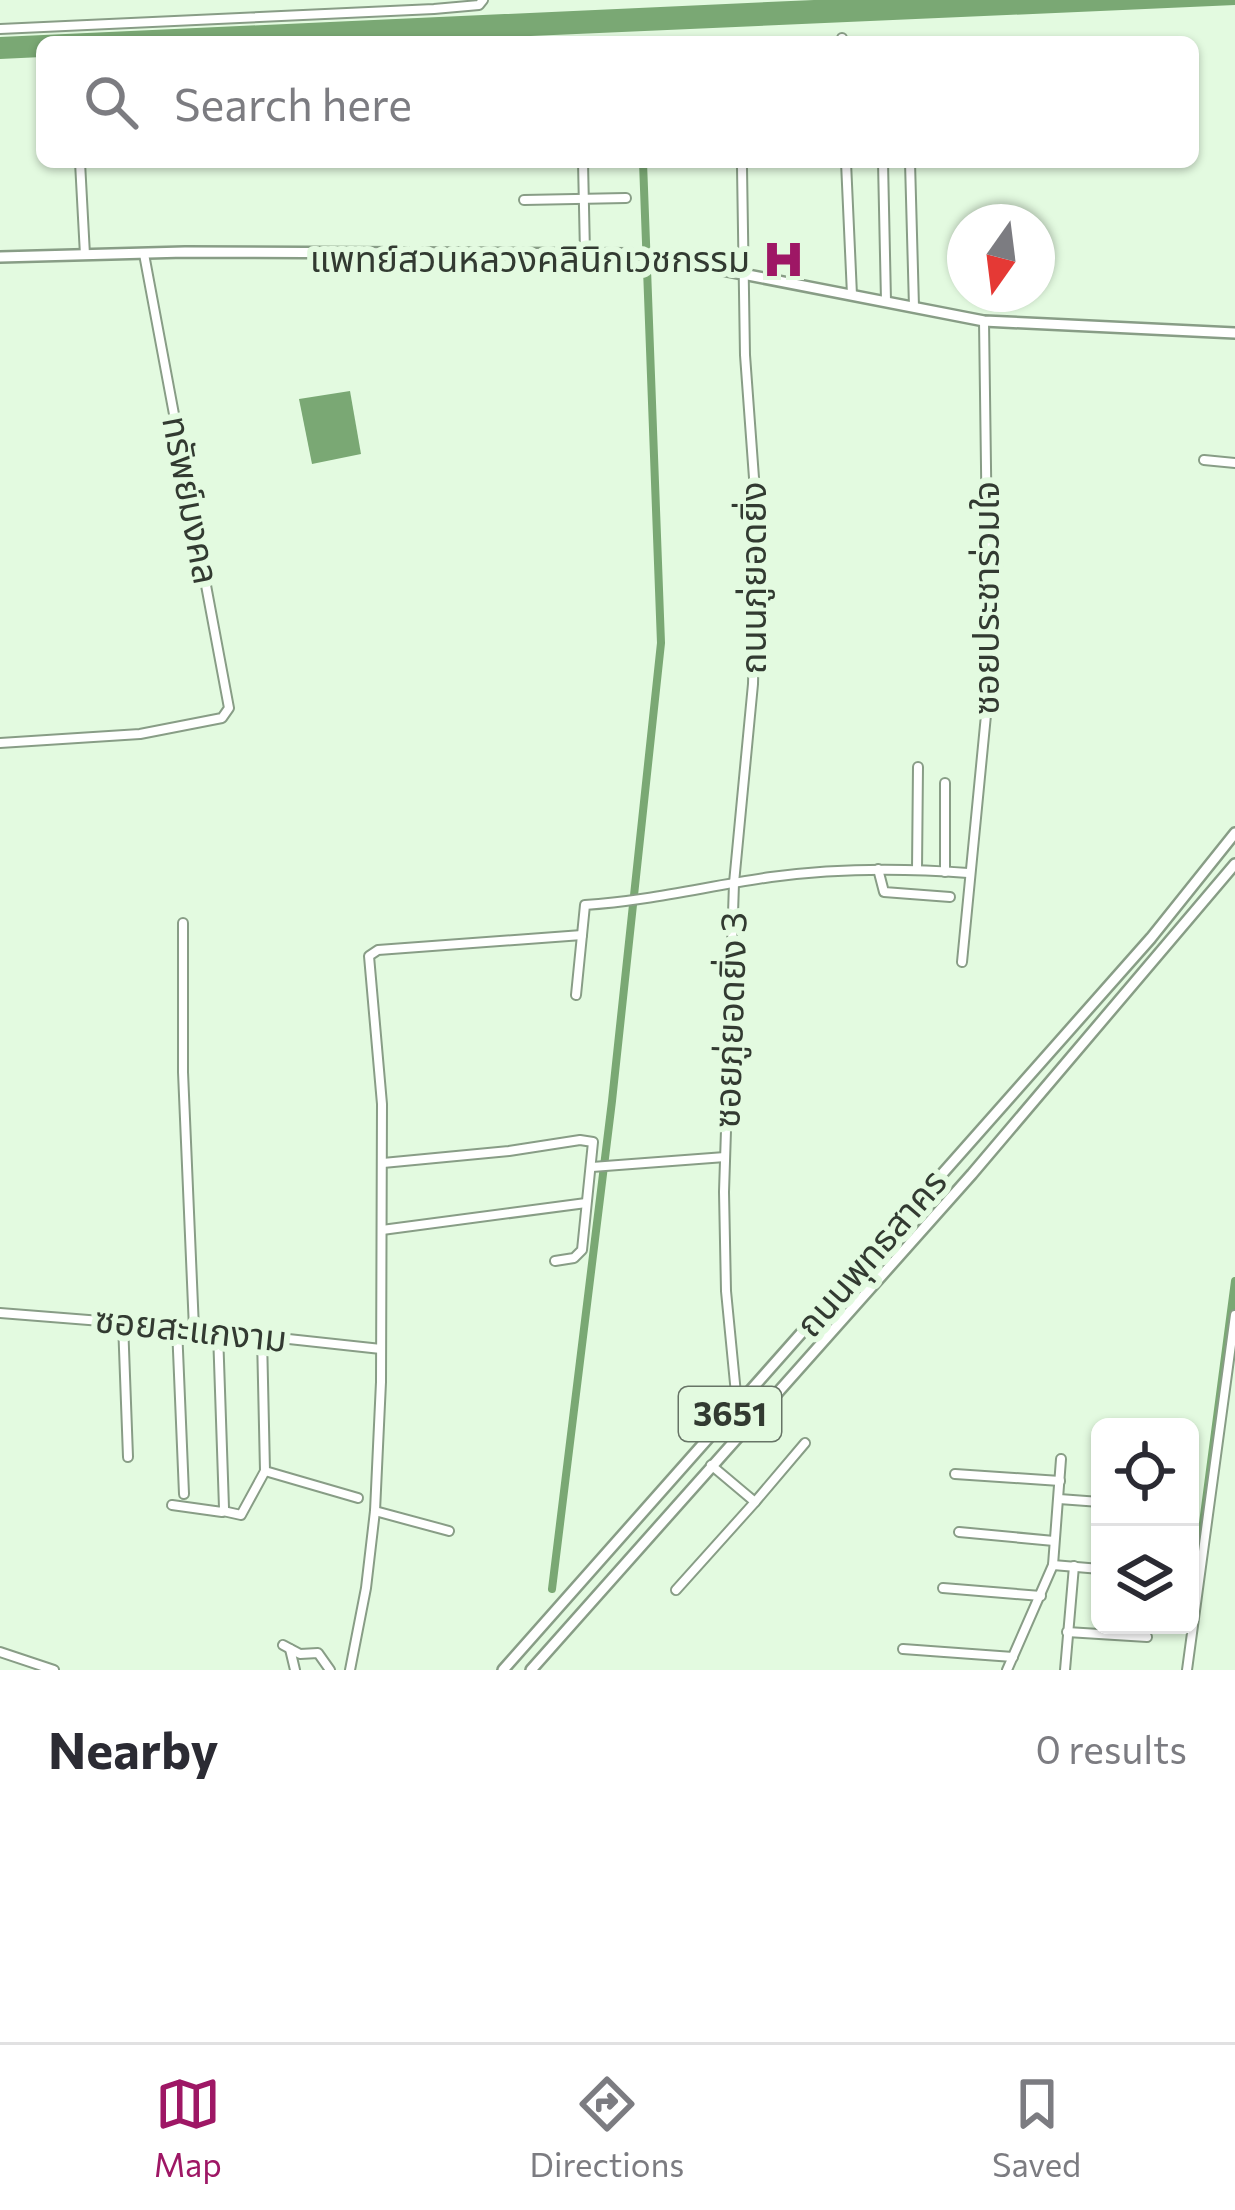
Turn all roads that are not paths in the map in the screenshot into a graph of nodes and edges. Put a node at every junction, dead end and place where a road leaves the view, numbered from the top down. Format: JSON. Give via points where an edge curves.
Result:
{"nodes":[{"id":1,"x":482,"y":2,"type":"edge"},
{"id":2,"x":0,"y":29,"type":"edge"},
{"id":3,"x":80,"y":168,"type":"edge"},
{"id":4,"x":584,"y":168,"type":"edge"},
{"id":5,"x":742,"y":168,"type":"dead end"},
{"id":6,"x":846,"y":168,"type":"edge"},
{"id":7,"x":883,"y":168,"type":"edge"},
{"id":8,"x":910,"y":168,"type":"edge"},
{"id":9,"x":626,"y":198,"type":"dead end"},
{"id":10,"x":584,"y":199,"type":"junction"},
{"id":11,"x":524,"y":200,"type":"dead end"},
{"id":12,"x":585,"y":253,"type":"junction"},
{"id":13,"x":144,"y":254,"type":"junction"},
{"id":14,"x":85,"y":255,"type":"junction"},
{"id":15,"x":0,"y":257,"type":"edge"},
{"id":16,"x":744,"y":273,"type":"junction"},
{"id":17,"x":852,"y":295,"type":"junction"},
{"id":18,"x":886,"y":302,"type":"junction"},
{"id":19,"x":914,"y":307,"type":"junction"},
{"id":20,"x":984,"y":322,"type":"junction"},
{"id":21,"x":1235,"y":332,"type":"edge"},
{"id":22,"x":1204,"y":460,"type":"dead end"},
{"id":23,"x":1235,"y":463,"type":"edge"},
{"id":24,"x":0,"y":743,"type":"edge"},
{"id":25,"x":918,"y":767,"type":"dead end"},
{"id":26,"x":945,"y":783,"type":"dead end"},
{"id":27,"x":1235,"y":832,"type":"edge"},
{"id":28,"x":1235,"y":864,"type":"edge"},
{"id":29,"x":878,"y":869,"type":"junction"},
{"id":30,"x":916,"y":869,"type":"junction"},
{"id":31,"x":946,"y":872,"type":"junction"},
{"id":32,"x":968,"y":873,"type":"junction"},
{"id":33,"x":734,"y":883,"type":"junction"},
{"id":34,"x":950,"y":897,"type":"dead end"},
{"id":35,"x":183,"y":923,"type":"dead end"},
{"id":36,"x":582,"y":935,"type":"junction"},
{"id":37,"x":962,"y":962,"type":"dead end"},
{"id":38,"x":576,"y":995,"type":"dead end"},
{"id":39,"x":725,"y":1157,"type":"junction"},
{"id":40,"x":955,"y":1158,"type":"junction"},
{"id":41,"x":383,"y":1163,"type":"junction"},
{"id":42,"x":592,"y":1167,"type":"junction"},
{"id":43,"x":972,"y":1174,"type":"junction"},
{"id":44,"x":586,"y":1203,"type":"junction"},
{"id":45,"x":382,"y":1230,"type":"junction"},
{"id":46,"x":555,"y":1261,"type":"dead end"},
{"id":47,"x":0,"y":1313,"type":"edge"},
{"id":48,"x":1235,"y":1315,"type":"edge"},
{"id":49,"x":123,"y":1322,"type":"junction"},
{"id":50,"x":1234,"y":1326,"type":"edge"},
{"id":51,"x":177,"y":1327,"type":"junction"},
{"id":52,"x":194,"y":1329,"type":"junction"},
{"id":53,"x":218,"y":1332,"type":"junction"},
{"id":54,"x":262,"y":1337,"type":"junction"},
{"id":55,"x":381,"y":1349,"type":"junction"},
{"id":56,"x":737,"y":1406,"type":"junction"},
{"id":57,"x":805,"y":1443,"type":"dead end"},
{"id":58,"x":128,"y":1457,"type":"dead end"},
{"id":59,"x":1061,"y":1460,"type":"dead end"},
{"id":60,"x":711,"y":1465,"type":"junction"},
{"id":61,"x":265,"y":1471,"type":"junction"},
{"id":62,"x":955,"y":1474,"type":"dead end"},
{"id":63,"x":1060,"y":1481,"type":"junction"},
{"id":64,"x":184,"y":1494,"type":"dead end"},
{"id":65,"x":358,"y":1498,"type":"dead end"},
{"id":66,"x":1059,"y":1499,"type":"junction"},
{"id":67,"x":1091,"y":1501,"type":"edge"},
{"id":68,"x":754,"y":1502,"type":"junction"},
{"id":69,"x":172,"y":1504,"type":"dead end"},
{"id":70,"x":223,"y":1510,"type":"junction"},
{"id":71,"x":375,"y":1511,"type":"junction"},
{"id":72,"x":449,"y":1531,"type":"dead end"},
{"id":73,"x":958,"y":1532,"type":"dead end"},
{"id":74,"x":1054,"y":1541,"type":"junction"},
{"id":75,"x":1053,"y":1564,"type":"junction"},
{"id":76,"x":1074,"y":1566,"type":"junction"},
{"id":77,"x":1091,"y":1568,"type":"edge"},
{"id":78,"x":943,"y":1588,"type":"dead end"},
{"id":79,"x":676,"y":1590,"type":"dead end"},
{"id":80,"x":1041,"y":1596,"type":"junction"},
{"id":81,"x":1067,"y":1632,"type":"junction"},
{"id":82,"x":1147,"y":1637,"type":"dead end"},
{"id":83,"x":903,"y":1648,"type":"dead end"},
{"id":84,"x":0,"y":1652,"type":"edge"},
{"id":85,"x":1012,"y":1657,"type":"junction"},
{"id":86,"x":22,"y":1666,"type":"edge"},
{"id":87,"x":54,"y":1670,"type":"edge"},
{"id":88,"x":295,"y":1670,"type":"edge"},
{"id":89,"x":330,"y":1670,"type":"edge"},
{"id":90,"x":350,"y":1670,"type":"edge"},
{"id":91,"x":503,"y":1670,"type":"edge"},
{"id":92,"x":531,"y":1670,"type":"edge"},
{"id":93,"x":1007,"y":1670,"type":"edge"},
{"id":94,"x":1066,"y":1670,"type":"edge"},
{"id":95,"x":1187,"y":1670,"type":"edge"}],
"edges":[{"from":1,"to":2,"type":"street"},
{"from":3,"to":14,"type":"street"},
{"from":4,"to":10,"type":"street"},
{"from":5,"to":16,"type":"street","name":"ถนนภู่ยอดยิ่ง"},
{"from":6,"to":17,"type":"street"},
{"from":7,"to":18,"type":"street"},
{"from":8,"to":19,"type":"street"},
{"from":9,"to":10,"type":"street"},
{"from":10,"to":11,"type":"street"},
{"from":10,"to":12,"type":"street"},
{"from":12,"to":13,"type":"main road"},
{"from":12,"to":16,"type":"main road"},
{"from":13,"to":14,"type":"main road"},
{"from":13,"to":24,"type":"street","name":"ทรัพย์มงคล","via":[[227,713],[140,734]]},
{"from":14,"to":15,"type":"main road"},
{"from":16,"to":17,"type":"main road"},
{"from":16,"to":33,"type":"street","name":"ถนนภู่ยอดยิ่ง","via":[[755,623]]},
{"from":17,"to":18,"type":"main road"},
{"from":18,"to":19,"type":"main road"},
{"from":19,"to":20,"type":"main road"},
{"from":20,"to":21,"type":"main road"},
{"from":20,"to":32,"type":"street","name":"ซอยประชาร่วมใจ","via":[[989,684]]},
{"from":22,"to":23,"type":"street"},
{"from":25,"to":30,"type":"street"},
{"from":26,"to":31,"type":"street"},
{"from":27,"to":40,"type":"main road","name":"ถนนพุทธสาคร","number":"3651"},
{"from":28,"to":43,"type":"main road","name":"ถนนพุทธสาคร","number":"3651"},
{"from":29,"to":30,"type":"street"},
{"from":29,"to":33,"type":"street"},
{"from":29,"to":34,"type":"street","via":[[884,892]]},
{"from":30,"to":31,"type":"street"},
{"from":31,"to":32,"type":"street"},
{"from":32,"to":37,"type":"street","name":"ซอยประชาร่วมใจ"},
{"from":33,"to":36,"type":"street","via":[[585,905]]},
{"from":33,"to":39,"type":"street","name":"ซอยภู่ยอดยิ่ง 3"},
{"from":35,"to":52,"type":"street"},
{"from":36,"to":38,"type":"street"},
{"from":36,"to":41,"type":"street","via":[[369,956]]},
{"from":39,"to":42,"type":"street"},
{"from":39,"to":56,"type":"street","name":"ซอยภู่ยอดยิ่ง 3"},
{"from":40,"to":43,"type":"main road"},
{"from":40,"to":56,"type":"main road","name":"ถนนพุทธสาคร","number":"3651"},
{"from":41,"to":42,"type":"street","via":[[580,1140],[593,1142]]},
{"from":41,"to":45,"type":"street"},
{"from":42,"to":44,"type":"street"},
{"from":43,"to":60,"type":"main road","name":"ถนนพุทธสาคร","number":"3651"},
{"from":44,"to":45,"type":"street"},
{"from":44,"to":46,"type":"street","via":[[579,1256]]},
{"from":45,"to":55,"type":"street"},
{"from":47,"to":49,"type":"street","name":"ซอยสะแกงาม"},
{"from":48,"to":50,"type":"street"},
{"from":49,"to":51,"type":"street","name":"ซอยสะแกงาม"},
{"from":49,"to":58,"type":"street"},
{"from":50,"to":95,"type":"street"},
{"from":51,"to":52,"type":"street","name":"ซอยสะแกงาม"},
{"from":51,"to":64,"type":"street"},
{"from":52,"to":53,"type":"street","name":"ซอยสะแกงาม"},
{"from":53,"to":54,"type":"street","name":"ซอยสะแกงาม"},
{"from":53,"to":70,"type":"street"},
{"from":54,"to":55,"type":"street","name":"ซอยสะแกงาม"},
{"from":54,"to":61,"type":"street"},
{"from":55,"to":71,"type":"street"},
{"from":56,"to":91,"type":"main road","name":"ถนนพุทธสาคร","number":"3651"},
{"from":57,"to":68,"type":"street"},
{"from":59,"to":63,"type":"street"},
{"from":60,"to":68,"type":"street"},
{"from":60,"to":92,"type":"main road","name":"ถนนพุทธสาคร","number":"3651"},
{"from":61,"to":65,"type":"street"},
{"from":61,"to":70,"type":"street","via":[[241,1515]]},
{"from":62,"to":63,"type":"street"},
{"from":63,"to":66,"type":"street"},
{"from":66,"to":67,"type":"street"},
{"from":66,"to":74,"type":"street"},
{"from":68,"to":79,"type":"street"},
{"from":69,"to":70,"type":"street"},
{"from":71,"to":72,"type":"street"},
{"from":71,"to":90,"type":"street"},
{"from":73,"to":74,"type":"street"},
{"from":74,"to":75,"type":"street"},
{"from":75,"to":76,"type":"street"},
{"from":75,"to":80,"type":"street"},
{"from":76,"to":77,"type":"street"},
{"from":76,"to":81,"type":"street"},
{"from":78,"to":80,"type":"street"},
{"from":80,"to":85,"type":"street"},
{"from":81,"to":82,"type":"street"},
{"from":81,"to":94,"type":"street"},
{"from":83,"to":85,"type":"street"},
{"from":84,"to":86,"type":"street"},
{"from":85,"to":93,"type":"street"},
{"from":86,"to":87,"type":"street"},
{"from":88,"to":89,"type":"street","via":[[286,1647],[318,1653]]}]}
